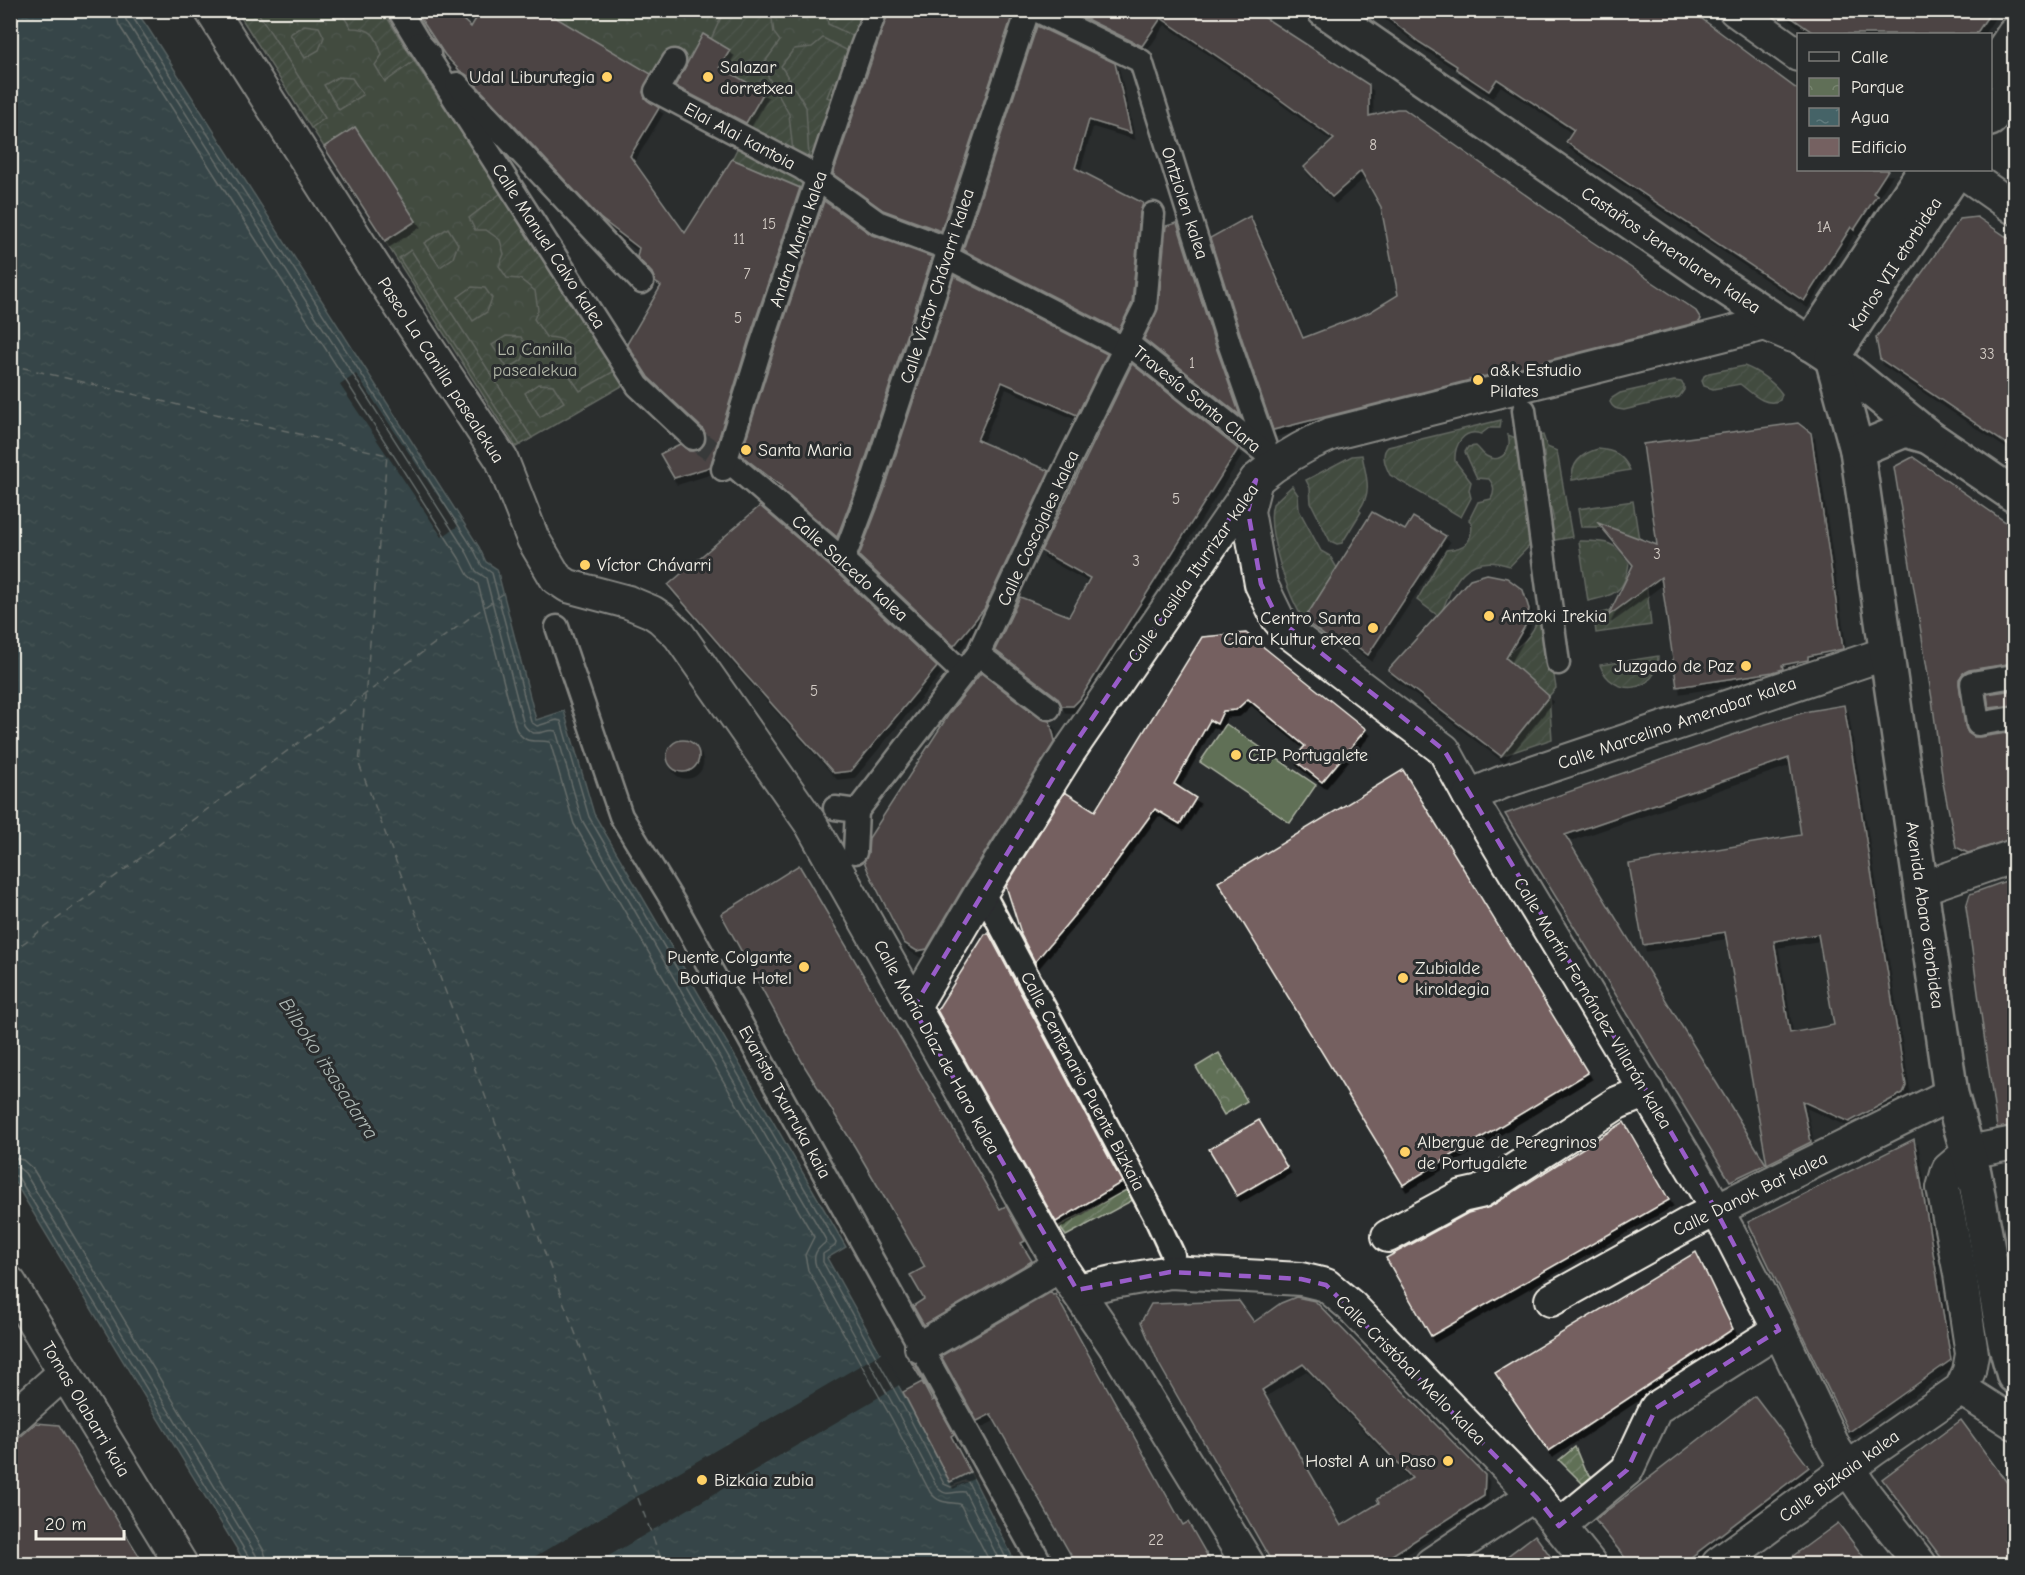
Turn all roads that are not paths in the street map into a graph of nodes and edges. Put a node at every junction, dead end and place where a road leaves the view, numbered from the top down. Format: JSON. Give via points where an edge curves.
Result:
{"nodes":[{"id":1,"x":211,"y":10,"type":"edge"},
{"id":2,"x":399,"y":10,"type":"edge"},
{"id":3,"x":876,"y":10,"type":"edge"},
{"id":4,"x":1028,"y":10,"type":"edge"},
{"id":5,"x":1036,"y":10,"type":"edge"},
{"id":6,"x":1324,"y":10,"type":"edge"},
{"id":7,"x":1735,"y":10,"type":"edge"},
{"id":8,"x":2014,"y":34,"type":"edge"},
{"id":9,"x":419,"y":43,"type":"junction"},
{"id":10,"x":1797,"y":54,"type":"edge"},
{"id":11,"x":674,"y":61,"type":"dead end"},
{"id":12,"x":1992,"y":67,"type":"edge"},
{"id":13,"x":2014,"y":82,"type":"edge"},
{"id":14,"x":1992,"y":116,"type":"edge"},
{"id":15,"x":1924,"y":171,"type":"edge"},
{"id":16,"x":1958,"y":171,"type":"edge"},
{"id":17,"x":1960,"y":171,"type":"edge"},
{"id":18,"x":818,"y":178,"type":"junction"},
{"id":19,"x":2014,"y":208,"type":"edge"},
{"id":20,"x":1153,"y":214,"type":"dead end"},
{"id":21,"x":948,"y":253,"type":"junction"},
{"id":22,"x":642,"y":282,"type":"dead end"},
{"id":23,"x":1125,"y":345,"type":"junction"},
{"id":24,"x":1821,"y":351,"type":"junction"},
{"id":25,"x":1524,"y":410,"type":"dead end"},
{"id":26,"x":1929,"y":437,"type":"junction"},
{"id":27,"x":693,"y":438,"type":"tunnel mouth"},
{"id":28,"x":1857,"y":450,"type":"junction"},
{"id":29,"x":728,"y":467,"type":"joint"},
{"id":30,"x":1262,"y":468,"type":"junction"},
{"id":31,"x":2014,"y":495,"type":"edge"},
{"id":32,"x":843,"y":560,"type":"junction"},
{"id":33,"x":557,"y":627,"type":"dead end"},
{"id":34,"x":1887,"y":653,"type":"junction"},
{"id":35,"x":978,"y":654,"type":"junction"},
{"id":36,"x":1558,"y":663,"type":"dead end"},
{"id":37,"x":963,"y":673,"type":"junction"},
{"id":38,"x":2014,"y":676,"type":"edge"},
{"id":39,"x":1049,"y":708,"type":"dead end"},
{"id":40,"x":2014,"y":718,"type":"edge"},
{"id":41,"x":1469,"y":796,"type":"junction"},
{"id":42,"x":835,"y":814,"type":"junction"},
{"id":43,"x":855,"y":852,"type":"dead end"},
{"id":44,"x":2014,"y":856,"type":"edge"},
{"id":45,"x":1921,"y":888,"type":"junction"},
{"id":46,"x":982,"y":891,"type":"junction"},
{"id":47,"x":914,"y":1008,"type":"junction"},
{"id":48,"x":1647,"y":1092,"type":"junction"},
{"id":49,"x":1951,"y":1094,"type":"junction"},
{"id":50,"x":2014,"y":1143,"type":"edge"},
{"id":51,"x":1968,"y":1152,"type":"junction"},
{"id":52,"x":1717,"y":1211,"type":"junction"},
{"id":53,"x":1388,"y":1236,"type":"dead end"},
{"id":54,"x":1170,"y":1272,"type":"junction"},
{"id":55,"x":1070,"y":1279,"type":"junction"},
{"id":56,"x":10,"y":1283,"type":"edge"},
{"id":57,"x":1551,"y":1300,"type":"dead end"},
{"id":58,"x":1779,"y":1330,"type":"junction"},
{"id":59,"x":921,"y":1347,"type":"junction"},
{"id":60,"x":64,"y":1373,"type":"junction"},
{"id":61,"x":2014,"y":1376,"type":"edge"},
{"id":62,"x":1961,"y":1389,"type":"junction"},
{"id":63,"x":10,"y":1421,"type":"edge"},
{"id":64,"x":2014,"y":1424,"type":"edge"},
{"id":65,"x":1848,"y":1470,"type":"junction"},
{"id":66,"x":1536,"y":1497,"type":"junction"},
{"id":67,"x":1559,"y":1526,"type":"junction"},
{"id":68,"x":181,"y":1564,"type":"edge"},
{"id":69,"x":1041,"y":1564,"type":"edge"},
{"id":70,"x":1248,"y":1564,"type":"edge"},
{"id":71,"x":1431,"y":1564,"type":"edge"},
{"id":72,"x":1590,"y":1564,"type":"edge"},
{"id":73,"x":1718,"y":1564,"type":"edge"},
{"id":74,"x":1920,"y":1564,"type":"edge"}],
"edges":[{"from":1,"to":42,"type":"street","name":"Paseo La Canilla pasealekua","via":[[502,460],[533,539],[556,578],[568,586],[627,602],[660,618]]},
{"from":2,"to":9,"type":"street","name":"Calle Manuel Calvo kalea"},
{"from":3,"to":18,"type":"street","name":"Andra Maria kalea"},
{"from":4,"to":21,"type":"street","name":"Calle Víctor Chávarri kalea"},
{"from":5,"to":30,"type":"street","name":"Ontziolen kalea","via":[[1141,61],[1229,343]]},
{"from":6,"to":24,"type":"street","name":"Castaños Jeneralaren kalea"},
{"from":7,"to":10,"type":"street"},
{"from":8,"to":12,"type":"street"},
{"from":9,"to":22,"type":"street","name":"Calle Manuel Calvo kalea"},
{"from":9,"to":27,"type":"street","name":"Calle Manuel Calvo kalea","via":[[638,386]]},
{"from":11,"to":18,"type":"street","name":"Elai Alai kantoia","via":[[656,91]]},
{"from":13,"to":14,"type":"street"},
{"from":15,"to":24,"type":"street","name":"Karlos VII etorbidea"},
{"from":16,"to":24,"type":"street","name":"Karlos VII etorbidea"},
{"from":17,"to":19,"type":"street"},
{"from":18,"to":21,"type":"street","name":"Elai Alai kantoia","via":[[877,222]]},
{"from":18,"to":29,"type":"street","name":"Andra Maria kalea","via":[[761,346]]},
{"from":20,"to":23,"type":"street","name":"Calle Coscojales kalea","via":[[1145,307]]},
{"from":21,"to":23,"type":"street","name":"Travesía Santa Clara"},
{"from":21,"to":32,"type":"street","name":"Calle Víctor Chávarri kalea"},
{"from":23,"to":30,"type":"street","name":"Travesía Santa Clara"},
{"from":23,"to":35,"type":"street","name":"Calle Coscojales kalea"},
{"from":24,"to":26,"type":"street","name":"Castaños Jeneralaren kalea"},
{"from":24,"to":28,"type":"street","name":"Avenida Abaro etorbidea"},
{"from":24,"to":30,"type":"street","name":"Calle Casilda Iturrizar kalea","via":[[1765,324],[1331,434]]},
{"from":25,"to":36,"type":"street"},
{"from":26,"to":28,"type":"street","via":[[1905,430]]},
{"from":26,"to":31,"type":"street","name":"Castaños Jeneralaren kalea"},
{"from":28,"to":34,"type":"street","name":"Avenida Abaro etorbidea"},
{"from":29,"to":32,"type":"street","name":"Calle Salcedo kalea"},
{"from":30,"to":41,"type":"street","name":"Calle Martín Fernández Villarán kalea","via":[[1248,511],[1261,584],[1278,619],[1291,634],[1444,750]]},
{"from":30,"to":46,"type":"street","name":"Calle Casilda Iturrizar kalea","via":[[1069,752]]},
{"from":32,"to":37,"type":"street","name":"Calle Salcedo kalea"},
{"from":33,"to":59,"type":"street","name":"Evaristo Txurruka kaia","via":[[621,816],[675,905]]},
{"from":34,"to":41,"type":"street","name":"Calle Marcelino Amenabar kalea"},
{"from":34,"to":45,"type":"street","name":"Avenida Abaro etorbidea"},
{"from":35,"to":37,"type":"street","name":"Calle Coscojales kalea"},
{"from":35,"to":39,"type":"street"},
{"from":37,"to":42,"type":"street","name":"Calle Coscojales kalea"},
{"from":38,"to":40,"type":"street","via":[[1972,683],[1978,724]]},
{"from":41,"to":48,"type":"street","name":"Calle Martín Fernández Villarán kalea"},
{"from":42,"to":43,"type":"street"},
{"from":42,"to":47,"type":"street","name":"Calle María Díaz de Haro kalea","via":[[879,942]]},
{"from":44,"to":45,"type":"street"},
{"from":45,"to":49,"type":"street","name":"Avenida Abaro etorbidea"},
{"from":46,"to":47,"type":"street","name":"Calle Casilda Iturrizar kalea"},
{"from":46,"to":54,"type":"street","name":"Calle Centenario Puente Bizkaia","via":[[1154,1214],[1173,1254]]},
{"from":47,"to":55,"type":"street","name":"Calle María Díaz de Haro kalea"},
{"from":48,"to":52,"type":"street","name":"Calle Martín Fernández Villarán kalea"},
{"from":48,"to":53,"type":"street","via":[[1617,1103],[1480,1192],[1462,1196]]},
{"from":49,"to":51,"type":"street","name":"Avenida Abaro etorbidea"},
{"from":49,"to":52,"type":"street","name":"Calle Danok Bat kalea"},
{"from":50,"to":51,"type":"street"},
{"from":51,"to":61,"type":"street","name":"Avenida Abaro etorbidea"},
{"from":51,"to":62,"type":"street","via":[[1948,1170],[1943,1188],[1972,1354]]},
{"from":52,"to":57,"type":"street","name":"Calle Danok Bat kalea"},
{"from":52,"to":58,"type":"street","name":"Calle Martín Fernández Villarán kalea"},
{"from":54,"to":55,"type":"street","name":"Calle Cristóbal Mello kalea","via":[[1113,1282]]},
{"from":54,"to":66,"type":"street","name":"Calle Cristóbal Mello kalea","via":[[1301,1279],[1326,1285]]},
{"from":55,"to":59,"type":"street","via":[[1049,1272]]},
{"from":55,"to":70,"type":"street","name":"Calle María Díaz de Haro kalea"},
{"from":56,"to":60,"type":"street","name":"Tomas Olabarri kaia"},
{"from":58,"to":65,"type":"street","name":"Calle Martín Fernández Villarán kalea"},
{"from":58,"to":67,"type":"street","via":[[1656,1408],[1627,1470]]},
{"from":59,"to":69,"type":"street","name":"Evaristo Txurruka kaia"},
{"from":60,"to":63,"type":"street"},
{"from":60,"to":68,"type":"street","name":"Tomas Olabarri kaia"},
{"from":62,"to":64,"type":"street"},
{"from":62,"to":65,"type":"street","name":"Calle Bizkaia kalea"},
{"from":65,"to":73,"type":"street","name":"Calle Bizkaia kalea"},
{"from":65,"to":74,"type":"street","name":"Calle Martín Fernández Villarán kalea"},
{"from":66,"to":67,"type":"street","name":"Calle Cristóbal Mello kalea"},
{"from":66,"to":71,"type":"street"},
{"from":67,"to":72,"type":"street","name":"Calle Cristóbal Mello kalea"}]}
